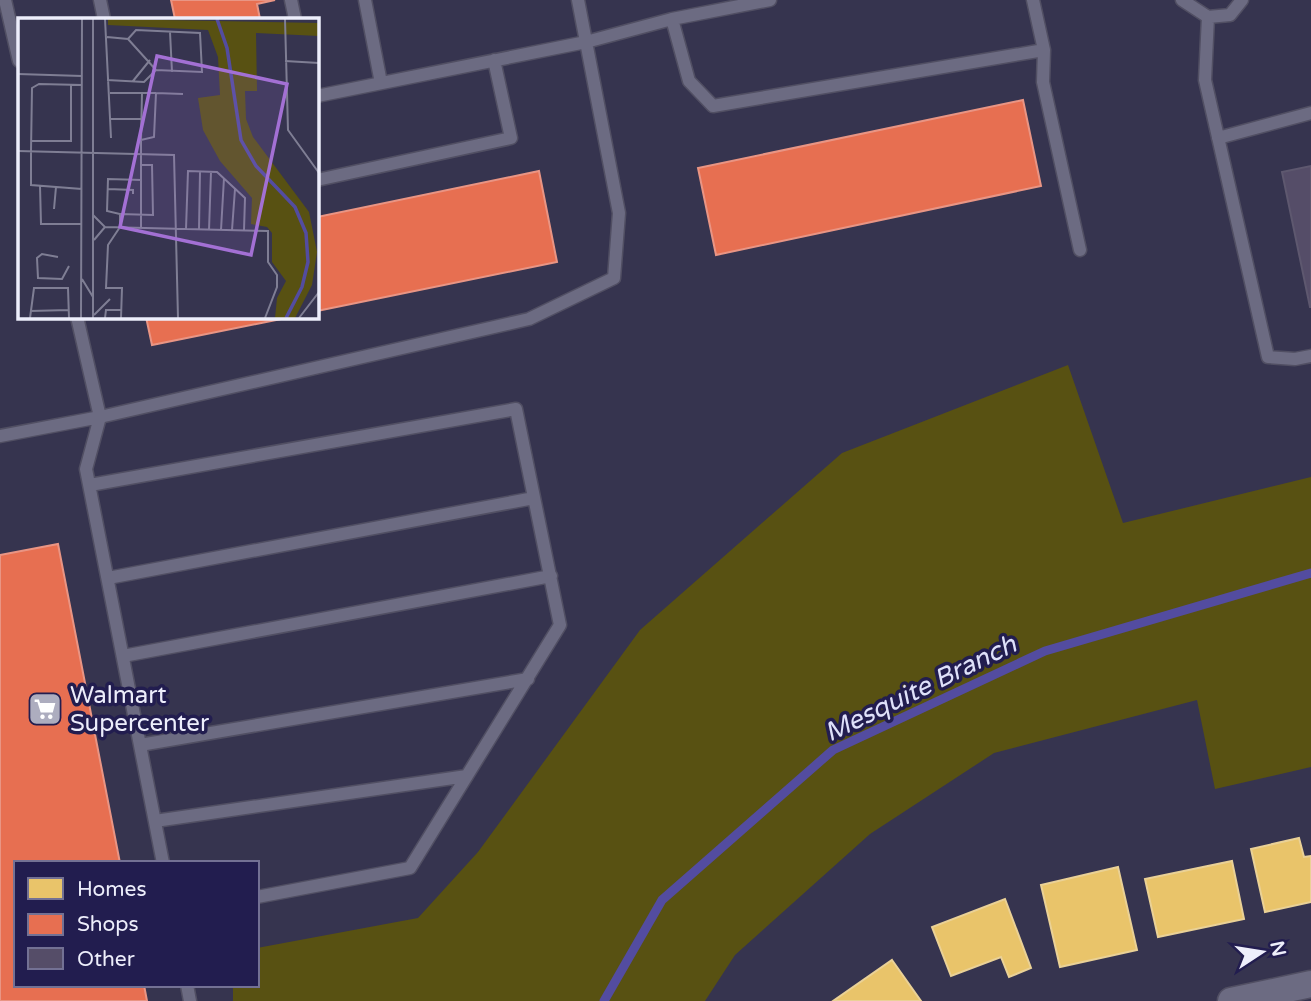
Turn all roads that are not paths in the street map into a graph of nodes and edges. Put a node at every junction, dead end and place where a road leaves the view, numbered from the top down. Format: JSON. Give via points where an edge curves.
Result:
{"nodes":[{"id":1,"x":0,"y":0,"type":"edge"},
{"id":2,"x":6,"y":0,"type":"edge"},
{"id":3,"x":100,"y":0,"type":"edge"},
{"id":4,"x":291,"y":0,"type":"edge"},
{"id":5,"x":365,"y":0,"type":"edge"},
{"id":6,"x":578,"y":0,"type":"edge"},
{"id":7,"x":770,"y":0,"type":"edge"},
{"id":8,"x":1033,"y":0,"type":"edge"},
{"id":9,"x":1182,"y":0,"type":"edge"},
{"id":10,"x":1241,"y":0,"type":"edge"},
{"id":11,"x":756,"y":1,"type":"edge"},
{"id":12,"x":1208,"y":17,"type":"junction"},
{"id":13,"x":104,"y":18,"type":"edge"},
{"id":14,"x":295,"y":18,"type":"edge"},
{"id":15,"x":672,"y":19,"type":"junction"},
{"id":16,"x":586,"y":42,"type":"junction"},
{"id":17,"x":1044,"y":50,"type":"junction"},
{"id":18,"x":18,"y":56,"type":"edge"},
{"id":19,"x":494,"y":60,"type":"junction"},
{"id":20,"x":381,"y":83,"type":"junction"},
{"id":21,"x":318,"y":96,"type":"edge"},
{"id":22,"x":1311,"y":113,"type":"edge"},
{"id":23,"x":1218,"y":138,"type":"junction"},
{"id":24,"x":318,"y":180,"type":"edge"},
{"id":25,"x":1080,"y":250,"type":"dead end"},
{"id":26,"x":77,"y":318,"type":"edge"},
{"id":27,"x":1311,"y":356,"type":"edge"},
{"id":28,"x":100,"y":417,"type":"junction"},
{"id":29,"x":0,"y":436,"type":"edge"},
{"id":30,"x":90,"y":485,"type":"junction"},
{"id":31,"x":534,"y":498,"type":"junction"},
{"id":32,"x":551,"y":576,"type":"junction"},
{"id":33,"x":108,"y":578,"type":"junction"},
{"id":34,"x":123,"y":656,"type":"junction"},
{"id":35,"x":528,"y":679,"type":"junction"},
{"id":36,"x":140,"y":745,"type":"junction"},
{"id":37,"x":467,"y":776,"type":"junction"},
{"id":38,"x":155,"y":821,"type":"junction"},
{"id":39,"x":163,"y":861,"type":"edge"},
{"id":40,"x":259,"y":897,"type":"edge"},
{"id":41,"x":1311,"y":984,"type":"edge"},
{"id":42,"x":1231,"y":1001,"type":"edge"}],
"edges":[{"from":1,"to":2,"type":"lane"},
{"from":2,"to":18,"type":"lane"},
{"from":3,"to":13,"type":"lane"},
{"from":4,"to":14,"type":"lane"},
{"from":5,"to":20,"type":"lane"},
{"from":6,"to":16,"type":"lane"},
{"from":7,"to":11,"type":"lane"},
{"from":8,"to":17,"type":"lane"},
{"from":9,"to":12,"type":"lane"},
{"from":10,"to":12,"type":"lane","via":[[1230,15]]},
{"from":11,"to":15,"type":"lane"},
{"from":12,"to":23,"type":"lane","via":[[1205,80]]},
{"from":15,"to":16,"type":"lane"},
{"from":15,"to":17,"type":"lane","via":[[689,81],[713,106]]},
{"from":16,"to":19,"type":"lane"},
{"from":16,"to":28,"type":"lane","via":[[619,213],[614,278],[529,319]]},
{"from":17,"to":25,"type":"lane","via":[[1044,82]]},
{"from":19,"to":20,"type":"lane"},
{"from":19,"to":24,"type":"lane","via":[[511,138]]},
{"from":20,"to":21,"type":"lane"},
{"from":22,"to":23,"type":"lane"},
{"from":23,"to":27,"type":"lane","via":[[1268,357]]},
{"from":26,"to":28,"type":"lane"},
{"from":28,"to":29,"type":"lane"},
{"from":28,"to":30,"type":"lane","via":[[86,469]]},
{"from":30,"to":31,"type":"lane","via":[[516,408]]},
{"from":30,"to":33,"type":"lane"},
{"from":31,"to":32,"type":"lane"},
{"from":31,"to":33,"type":"lane"},
{"from":32,"to":34,"type":"lane"},
{"from":32,"to":35,"type":"lane","via":[[560,625]]},
{"from":33,"to":34,"type":"lane"},
{"from":34,"to":36,"type":"lane"},
{"from":35,"to":36,"type":"lane"},
{"from":35,"to":37,"type":"lane"},
{"from":36,"to":38,"type":"lane"},
{"from":37,"to":38,"type":"lane"},
{"from":37,"to":40,"type":"lane","via":[[410,868]]},
{"from":38,"to":39,"type":"lane"},
{"from":41,"to":42,"type":"street"}]}
